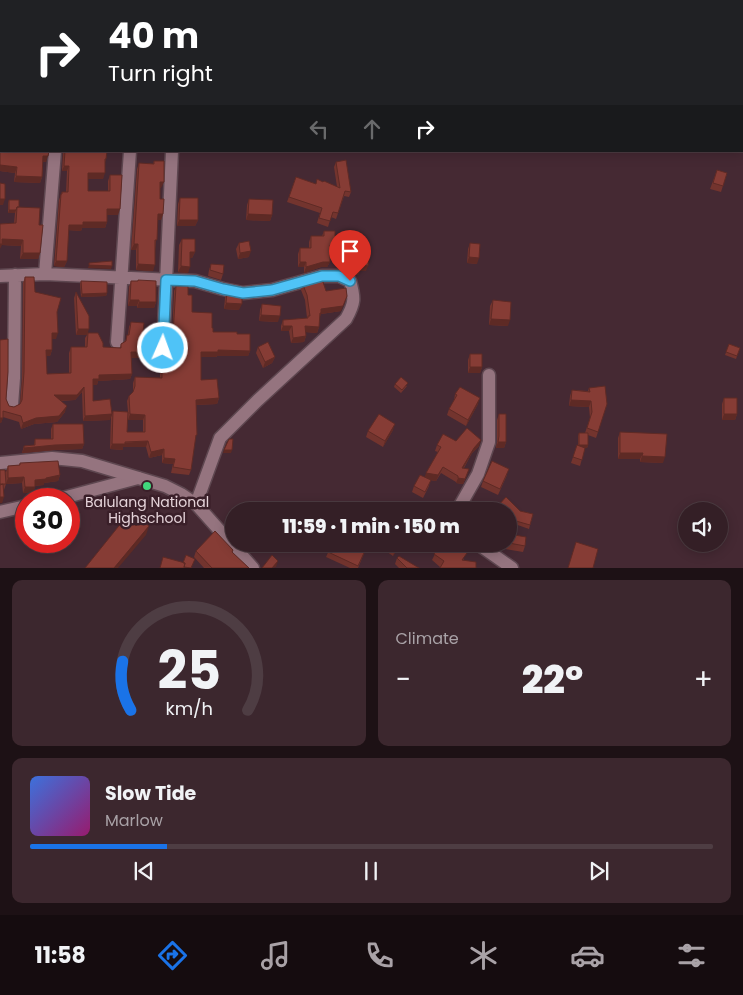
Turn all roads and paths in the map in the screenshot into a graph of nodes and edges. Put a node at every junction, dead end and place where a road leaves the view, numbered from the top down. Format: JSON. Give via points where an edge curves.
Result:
{"nodes":[{"id":1,"x":55,"y":152,"type":"edge"},
{"id":2,"x":130,"y":152,"type":"edge"},
{"id":3,"x":172,"y":152,"type":"edge"},
{"id":4,"x":45,"y":274,"type":"junction"},
{"id":5,"x":15,"y":275,"type":"junction"},
{"id":6,"x":0,"y":276,"type":"edge"},
{"id":7,"x":122,"y":278,"type":"junction"},
{"id":8,"x":166,"y":280,"type":"junction"},
{"id":9,"x":117,"y":342,"type":"dead end"},
{"id":10,"x":163,"y":348,"type":"dead end"},
{"id":11,"x":489,"y":375,"type":"dead end"},
{"id":12,"x":12,"y":405,"type":"edge"},
{"id":13,"x":0,"y":463,"type":"edge"},
{"id":14,"x":138,"y":478,"type":"junction"},
{"id":15,"x":80,"y":493,"type":"edge"},
{"id":16,"x":462,"y":502,"type":"edge"},
{"id":17,"x":196,"y":504,"type":"junction"},
{"id":18,"x":15,"y":509,"type":"edge"},
{"id":19,"x":0,"y":512,"type":"edge"},
{"id":20,"x":489,"y":552,"type":"edge"},
{"id":21,"x":253,"y":568,"type":"edge"},
{"id":22,"x":512,"y":568,"type":"edge"}],
"edges":[{"from":1,"to":4,"type":"street"},
{"from":2,"to":7,"type":"street"},
{"from":3,"to":8,"type":"street"},
{"from":4,"to":5,"type":"street"},
{"from":4,"to":7,"type":"street"},
{"from":5,"to":6,"type":"street"},
{"from":5,"to":12,"type":"street"},
{"from":7,"to":8,"type":"street"},
{"from":7,"to":9,"type":"street"},
{"from":8,"to":10,"type":"street"},
{"from":8,"to":17,"type":"street","via":[[195,281],[243,293],[272,290],[322,276],[339,276],[350,281],[353,292],[353,306],[346,319],[220,438]]},
{"from":11,"to":16,"type":"street","via":[[489,442],[478,474]]},
{"from":13,"to":14,"type":"street","via":[[52,458],[82,462]]},
{"from":14,"to":15,"type":"street"},
{"from":14,"to":17,"type":"street","via":[[165,486]]},
{"from":17,"to":21,"type":"street"},
{"from":18,"to":19,"type":"street"},
{"from":20,"to":22,"type":"street"}]}
